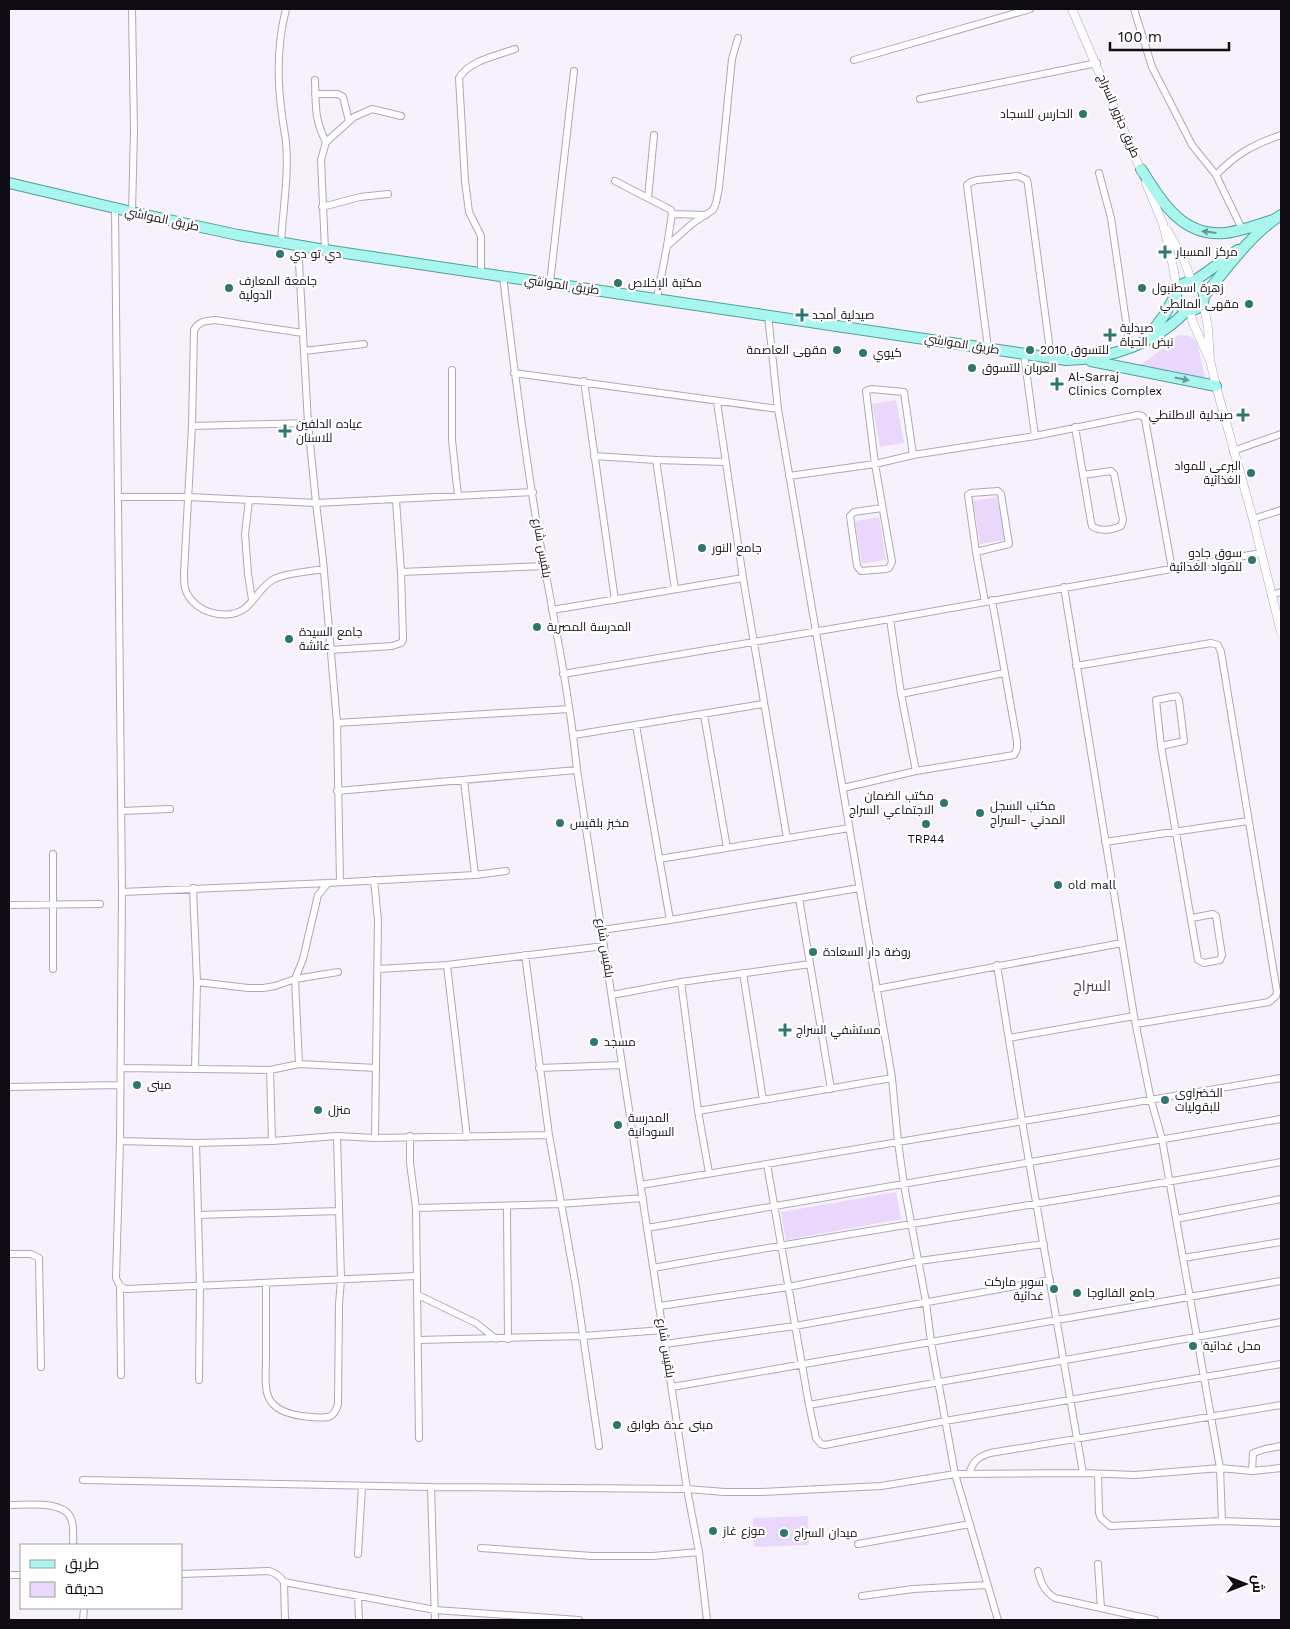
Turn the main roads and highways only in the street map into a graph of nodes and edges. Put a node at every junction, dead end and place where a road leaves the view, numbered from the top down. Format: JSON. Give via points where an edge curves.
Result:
{"nodes":[{"id":1,"x":1141,"y":169,"type":"road end"},
{"id":2,"x":9,"y":183,"type":"edge"},
{"id":3,"x":1277,"y":218,"type":"edge"},
{"id":4,"x":1252,"y":241,"type":"junction"},
{"id":5,"x":1193,"y":282,"type":"junction"},
{"id":6,"x":1177,"y":292,"type":"junction"},
{"id":7,"x":1203,"y":298,"type":"junction"},
{"id":8,"x":1189,"y":310,"type":"junction"},
{"id":9,"x":1145,"y":340,"type":"junction"},
{"id":10,"x":1083,"y":360,"type":"junction"},
{"id":11,"x":1216,"y":386,"type":"road end"}],
"edges":[{"from":3,"to":1,"type":"main road","one_way":true,"via":[[1215,233],[1188,226],[1174,216]]},
{"from":2,"to":10,"type":"main road","name":"طريق المواشي","via":[[132,212],[324,250],[1051,358]]},
{"from":3,"to":4,"type":"main road"},
{"from":4,"to":5,"type":"main road"},
{"from":4,"to":7,"type":"main road"},
{"from":5,"to":6,"type":"main road","via":[[1182,285]]},
{"from":5,"to":7,"type":"main road","via":[[1202,289]]},
{"from":6,"to":8,"type":"main road","via":[[1179,304]]},
{"from":6,"to":9,"type":"main road","name":"طريق المواشي"},
{"from":7,"to":8,"type":"main road","via":[[1196,308]]},
{"from":8,"to":9,"type":"main road","name":"طريق المواشي","via":[[1170,326]]},
{"from":9,"to":10,"type":"main road","name":"طريق المواشي","via":[[1130,349]]},
{"from":10,"to":11,"type":"main road","one_way":true}]}
